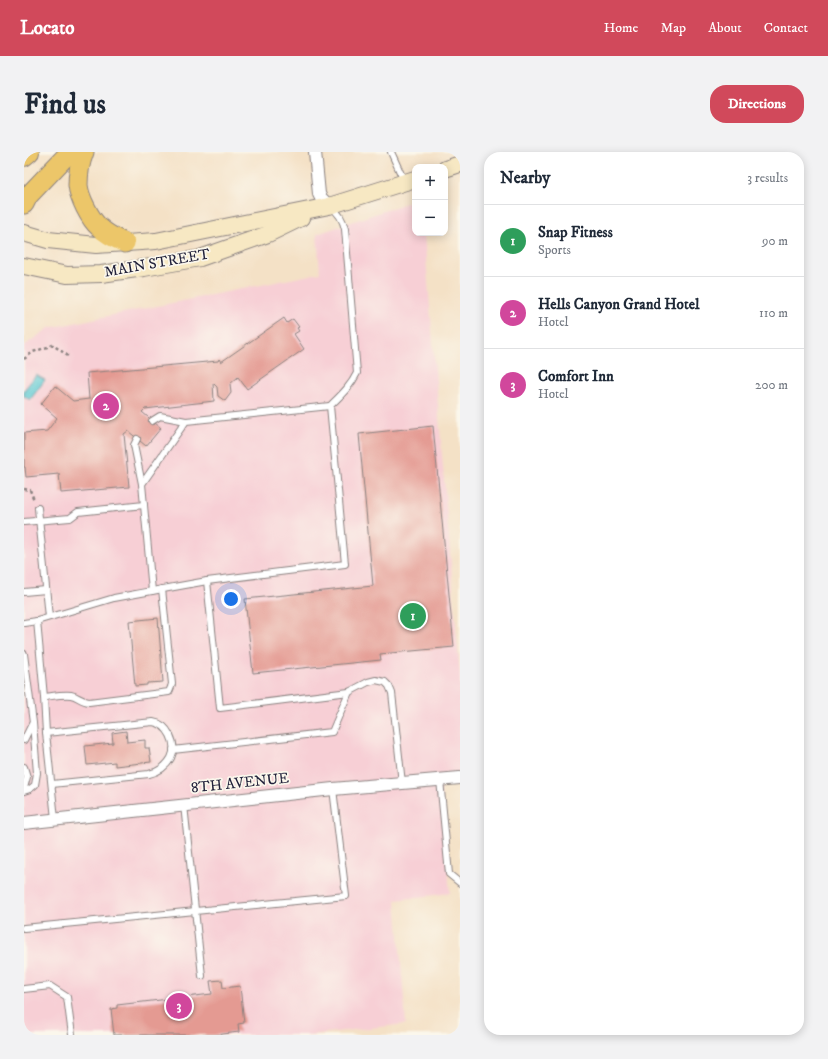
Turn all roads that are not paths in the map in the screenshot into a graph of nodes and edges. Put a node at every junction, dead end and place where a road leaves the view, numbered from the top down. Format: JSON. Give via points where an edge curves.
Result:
{"nodes":[{"id":1,"x":30,"y":152,"type":"edge"},
{"id":2,"x":70,"y":152,"type":"edge"},
{"id":3,"x":84,"y":152,"type":"edge"},
{"id":4,"x":315,"y":152,"type":"edge"},
{"id":5,"x":391,"y":152,"type":"edge"},
{"id":6,"x":24,"y":157,"type":"edge"},
{"id":7,"x":460,"y":164,"type":"edge"},
{"id":8,"x":448,"y":168,"type":"edge"},
{"id":9,"x":410,"y":180,"type":"edge"},
{"id":10,"x":24,"y":204,"type":"edge"},
{"id":11,"x":329,"y":206,"type":"junction"},
{"id":12,"x":24,"y":233,"type":"edge"},
{"id":13,"x":125,"y":243,"type":"junction"},
{"id":14,"x":24,"y":266,"type":"edge"},
{"id":15,"x":330,"y":406,"type":"junction"},
{"id":16,"x":152,"y":421,"type":"dead end"},
{"id":17,"x":186,"y":421,"type":"junction"},
{"id":18,"x":138,"y":439,"type":"dead end"},
{"id":19,"x":142,"y":484,"type":"junction"},
{"id":20,"x":144,"y":505,"type":"junction"},
{"id":21,"x":38,"y":508,"type":"road end"},
{"id":22,"x":39,"y":520,"type":"junction"},
{"id":23,"x":24,"y":522,"type":"edge"},
{"id":24,"x":207,"y":581,"type":"junction"},
{"id":25,"x":46,"y":590,"type":"junction"},
{"id":26,"x":162,"y":590,"type":"junction"},
{"id":27,"x":152,"y":591,"type":"junction"},
{"id":28,"x":24,"y":592,"type":"edge"},
{"id":29,"x":49,"y":617,"type":"junction"},
{"id":30,"x":37,"y":621,"type":"junction"},
{"id":31,"x":24,"y":623,"type":"edge"},
{"id":32,"x":24,"y":654,"type":"edge"},
{"id":33,"x":349,"y":692,"type":"junction"},
{"id":34,"x":44,"y":697,"type":"junction"},
{"id":35,"x":33,"y":723,"type":"junction"},
{"id":36,"x":46,"y":733,"type":"junction"},
{"id":37,"x":24,"y":740,"type":"edge"},
{"id":38,"x":173,"y":750,"type":"junction"},
{"id":39,"x":24,"y":767,"type":"edge"},
{"id":40,"x":460,"y":778,"type":"edge"},
{"id":41,"x":440,"y":780,"type":"junction"},
{"id":42,"x":402,"y":783,"type":"junction"},
{"id":43,"x":52,"y":784,"type":"junction"},
{"id":44,"x":24,"y":788,"type":"edge"},
{"id":45,"x":333,"y":789,"type":"junction"},
{"id":46,"x":24,"y":792,"type":"edge"},
{"id":47,"x":184,"y":806,"type":"junction"},
{"id":48,"x":55,"y":819,"type":"junction"},
{"id":49,"x":24,"y":823,"type":"edge"},
{"id":50,"x":460,"y":882,"type":"edge"},
{"id":51,"x":195,"y":911,"type":"junction"},
{"id":52,"x":24,"y":928,"type":"edge"},
{"id":53,"x":202,"y":976,"type":"dead end"},
{"id":54,"x":24,"y":989,"type":"edge"},
{"id":55,"x":72,"y":1035,"type":"edge"}],
"edges":[{"from":1,"to":6,"type":"main road"},
{"from":2,"to":10,"type":"highway","via":[[28,196]]},
{"from":3,"to":13,"type":"highway","via":[[78,187],[87,211],[98,226]]},
{"from":4,"to":11,"type":"street","via":[[319,194]]},
{"from":5,"to":9,"type":"lane"},
{"from":7,"to":8,"type":"main road"},
{"from":9,"to":11,"type":"main road","name":"MAIN STREET"},
{"from":11,"to":13,"type":"main road","name":"MAIN STREET","via":[[156,241]]},
{"from":11,"to":14,"type":"main road","name":"MAIN STREET","via":[[268,234],[200,258],[101,274],[67,275]]},
{"from":11,"to":15,"type":"lane","via":[[335,210],[345,229],[357,373],[354,380]]},
{"from":12,"to":13,"type":"main road","name":"MAIN STREET","via":[[48,240],[96,245]]},
{"from":15,"to":17,"type":"lane"},
{"from":15,"to":24,"type":"lane","via":[[344,564]]},
{"from":16,"to":17,"type":"lane","via":[[160,416]]},
{"from":17,"to":19,"type":"lane"},
{"from":18,"to":19,"type":"lane","via":[[134,445]]},
{"from":19,"to":20,"type":"lane"},
{"from":20,"to":22,"type":"lane","via":[[78,512],[70,518]]},
{"from":20,"to":27,"type":"lane"},
{"from":21,"to":22,"type":"lane"},
{"from":22,"to":23,"type":"lane"},
{"from":22,"to":25,"type":"lane"},
{"from":24,"to":26,"type":"lane"},
{"from":24,"to":33,"type":"lane","via":[[220,708]]},
{"from":25,"to":28,"type":"lane"},
{"from":25,"to":29,"type":"lane"},
{"from":26,"to":27,"type":"lane"},
{"from":26,"to":34,"type":"lane","via":[[172,687],[168,692],[89,702],[70,695]]},
{"from":27,"to":29,"type":"lane","via":[[114,598]]},
{"from":29,"to":30,"type":"lane"},
{"from":30,"to":31,"type":"lane"},
{"from":30,"to":34,"type":"lane"},
{"from":32,"to":35,"type":"lane"},
{"from":33,"to":38,"type":"lane","via":[[332,732]]},
{"from":33,"to":42,"type":"lane","via":[[376,680],[390,686]]},
{"from":34,"to":36,"type":"lane"},
{"from":35,"to":37,"type":"lane"},
{"from":35,"to":46,"type":"lane","via":[[37,777],[33,787]]},
{"from":36,"to":38,"type":"lane","via":[[153,722],[160,723],[168,732]]},
{"from":36,"to":43,"type":"lane"},
{"from":38,"to":43,"type":"lane","via":[[166,765],[149,774]]},
{"from":39,"to":44,"type":"lane","via":[[27,777]]},
{"from":40,"to":41,"type":"street","name":"8TH AVENUE"},
{"from":41,"to":42,"type":"street","name":"8TH AVENUE"},
{"from":41,"to":50,"type":"lane","via":[[449,874]]},
{"from":42,"to":45,"type":"street","name":"8TH AVENUE"},
{"from":43,"to":48,"type":"lane"},
{"from":45,"to":47,"type":"street","name":"8TH AVENUE"},
{"from":45,"to":51,"type":"lane","via":[[346,896]]},
{"from":47,"to":48,"type":"street","name":"8TH AVENUE"},
{"from":47,"to":51,"type":"lane"},
{"from":48,"to":49,"type":"street","name":"8TH AVENUE"},
{"from":51,"to":52,"type":"lane"},
{"from":51,"to":53,"type":"lane"},
{"from":54,"to":55,"type":"lane","via":[[50,986],[67,997]]}]}
